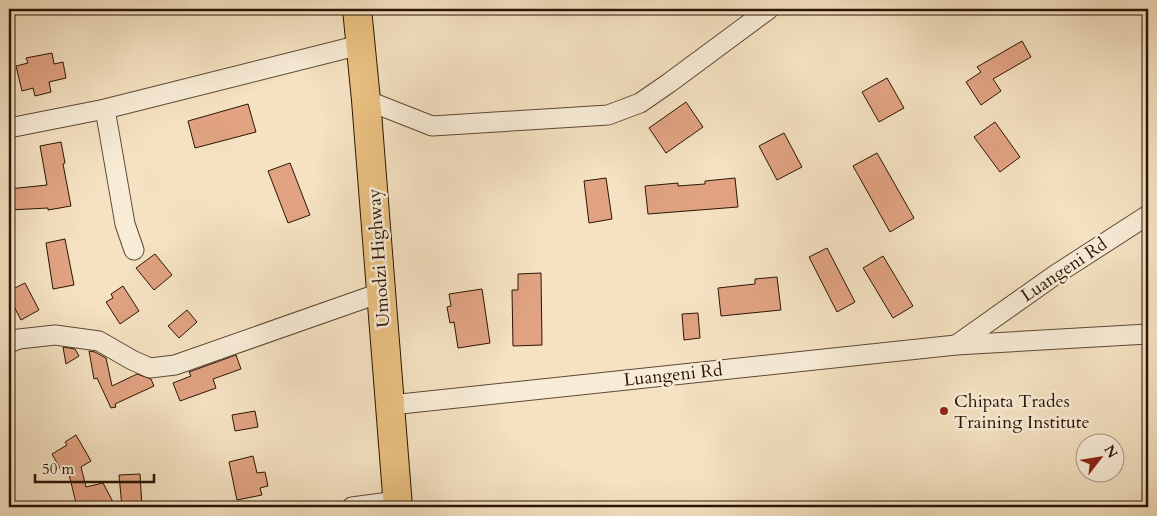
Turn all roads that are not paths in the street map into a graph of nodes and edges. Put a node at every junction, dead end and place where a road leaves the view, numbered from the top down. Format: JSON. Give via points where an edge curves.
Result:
{"nodes":[{"id":1,"x":357,"y":9,"type":"edge"},
{"id":2,"x":769,"y":9,"type":"edge"},
{"id":3,"x":360,"y":45,"type":"junction"},
{"id":4,"x":366,"y":100,"type":"junction"},
{"id":5,"x":105,"y":109,"type":"junction"},
{"id":6,"x":9,"y":128,"type":"edge"},
{"id":7,"x":1148,"y":215,"type":"edge"},
{"id":8,"x":134,"y":250,"type":"dead end"},
{"id":9,"x":380,"y":293,"type":"junction"},
{"id":10,"x":1148,"y":334,"type":"edge"},
{"id":11,"x":9,"y":343,"type":"edge"},
{"id":12,"x":956,"y":345,"type":"junction"},
{"id":13,"x":391,"y":405,"type":"junction"},
{"id":14,"x":398,"y":504,"type":"edge"},
{"id":15,"x":352,"y":507,"type":"edge"}],
"edges":[{"from":1,"to":3,"type":"highway","name":"Umodzi Highway"},
{"from":2,"to":4,"type":"street","via":[[640,103],[608,115],[432,126]]},
{"from":3,"to":4,"type":"highway","name":"Umodzi Highway"},
{"from":3,"to":5,"type":"street"},
{"from":4,"to":9,"type":"highway","name":"Umodzi Highway"},
{"from":5,"to":6,"type":"street"},
{"from":5,"to":8,"type":"street","via":[[125,224]]},
{"from":7,"to":12,"type":"street","name":"Luangeni Rd"},
{"from":9,"to":11,"type":"street","via":[[175,365],[150,368],[99,341],[64,336],[19,338]]},
{"from":9,"to":13,"type":"highway","name":"Umodzi Highway"},
{"from":10,"to":12,"type":"street","name":"Luangeni Rd"},
{"from":12,"to":13,"type":"street","name":"Luangeni Rd"},
{"from":13,"to":14,"type":"highway","name":"Umodzi Highway"},
{"from":14,"to":15,"type":"street"}]}
